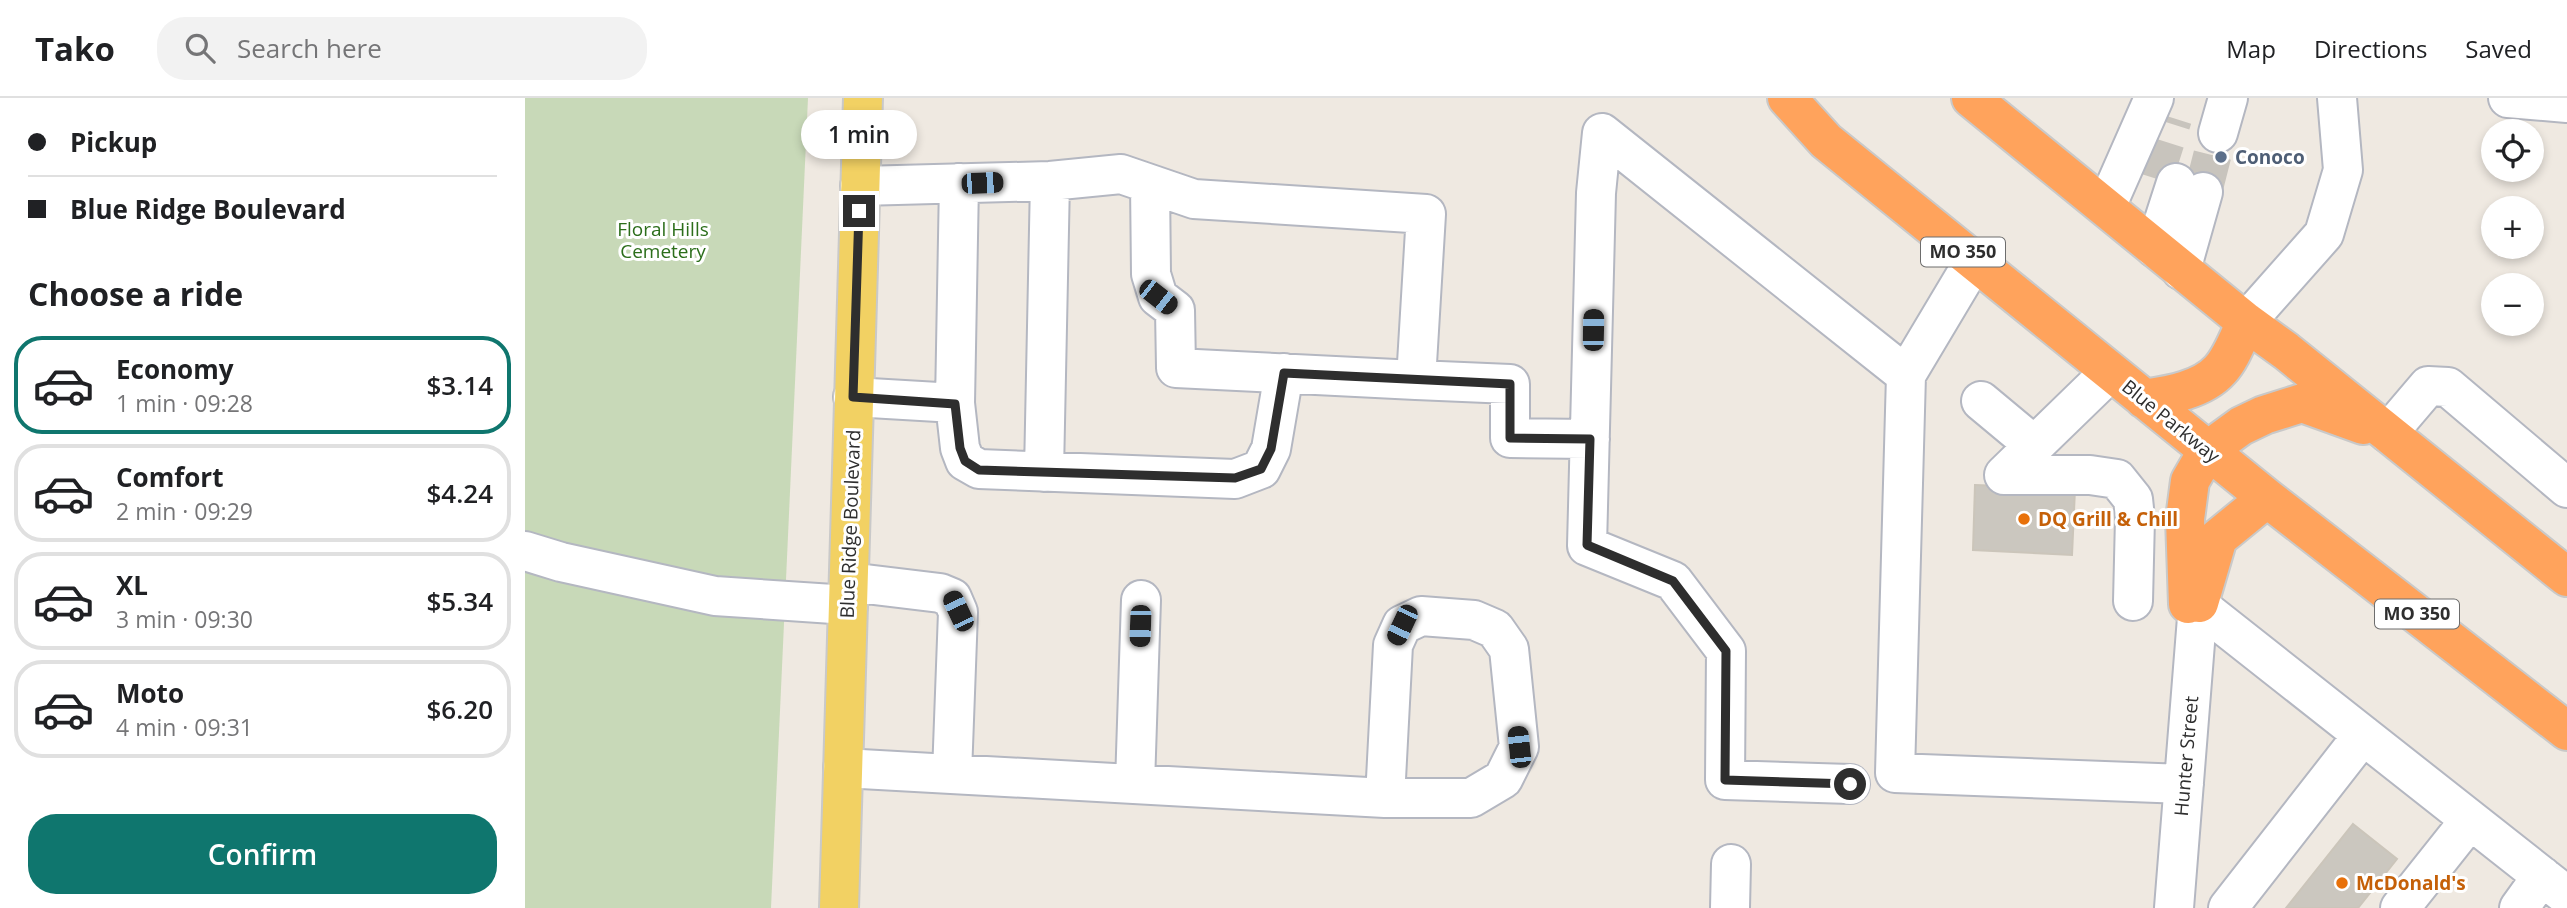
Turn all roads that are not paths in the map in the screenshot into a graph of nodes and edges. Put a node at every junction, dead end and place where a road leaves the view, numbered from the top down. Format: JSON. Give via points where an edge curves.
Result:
{"nodes":[{"id":1,"x":863,"y":98,"type":"edge"},
{"id":2,"x":1787,"y":98,"type":"edge"},
{"id":3,"x":1971,"y":98,"type":"edge"},
{"id":4,"x":2337,"y":98,"type":"edge"},
{"id":5,"x":2508,"y":98,"type":"edge"},
{"id":6,"x":2567,"y":103,"type":"edge"},
{"id":7,"x":2193,"y":110,"type":"edge"},
{"id":8,"x":1051,"y":181,"type":"junction"},
{"id":9,"x":959,"y":183,"type":"junction"},
{"id":10,"x":1150,"y":184,"type":"junction"},
{"id":11,"x":860,"y":186,"type":"junction"},
{"id":12,"x":2106,"y":207,"type":"junction"},
{"id":13,"x":2158,"y":250,"type":"junction"},
{"id":14,"x":1974,"y":261,"type":"junction"},
{"id":15,"x":2246,"y":322,"type":"junction"},
{"id":16,"x":2111,"y":372,"type":"junction"},
{"id":17,"x":1284,"y":373,"type":"junction"},
{"id":18,"x":1906,"y":375,"type":"junction"},
{"id":19,"x":1416,"y":380,"type":"junction"},
{"id":20,"x":853,"y":397,"type":"junction"},
{"id":21,"x":2144,"y":399,"type":"junction"},
{"id":22,"x":1981,"y":401,"type":"dead end"},
{"id":23,"x":955,"y":404,"type":"junction"},
{"id":24,"x":2388,"y":433,"type":"junction"},
{"id":25,"x":1590,"y":439,"type":"junction"},
{"id":26,"x":2035,"y":446,"type":"junction"},
{"id":27,"x":2208,"y":450,"type":"junction"},
{"id":28,"x":1044,"y":472,"type":"junction"},
{"id":29,"x":2567,"y":488,"type":"edge"},
{"id":30,"x":2267,"y":498,"type":"junction"},
{"id":31,"x":525,"y":551,"type":"edge"},
{"id":32,"x":2567,"y":577,"type":"edge"},
{"id":33,"x":848,"y":593,"type":"junction"},
{"id":34,"x":1141,"y":600,"type":"dead end"},
{"id":35,"x":2133,"y":601,"type":"dead end"},
{"id":36,"x":2193,"y":604,"type":"junction"},
{"id":37,"x":2567,"y":731,"type":"edge"},
{"id":38,"x":2363,"y":735,"type":"junction"},
{"id":39,"x":843,"y":768,"type":"junction"},
{"id":40,"x":952,"y":774,"type":"junction"},
{"id":41,"x":1135,"y":784,"type":"junction"},
{"id":42,"x":1850,"y":784,"type":"dead end"},
{"id":43,"x":2184,"y":784,"type":"junction"},
{"id":44,"x":1385,"y":798,"type":"junction"},
{"id":45,"x":2470,"y":820,"type":"junction"},
{"id":46,"x":1731,"y":864,"type":"dead end"},
{"id":47,"x":2555,"y":886,"type":"edge"},
{"id":48,"x":839,"y":908,"type":"edge"},
{"id":49,"x":1730,"y":908,"type":"edge"},
{"id":50,"x":2174,"y":908,"type":"edge"},
{"id":51,"x":2228,"y":908,"type":"edge"},
{"id":52,"x":2400,"y":908,"type":"edge"},
{"id":53,"x":2519,"y":908,"type":"edge"}],
"edges":[{"from":1,"to":11,"type":"main road","name":"Blue Ridge Boulevard"},
{"from":2,"to":14,"type":"highway","name":"Blue Parkway","number":"MO 350","via":[[1826,141]]},
{"from":3,"to":12,"type":"highway"},
{"from":4,"to":15,"type":"street","via":[[2343,170],[2324,234]]},
{"from":5,"to":6,"type":"street"},
{"from":7,"to":12,"type":"street"},
{"from":8,"to":9,"type":"street"},
{"from":8,"to":10,"type":"street","via":[[1121,174]]},
{"from":8,"to":28,"type":"street"},
{"from":9,"to":11,"type":"street"},
{"from":9,"to":23,"type":"street"},
{"from":10,"to":17,"type":"street","via":[[1151,274],[1158,297],[1175,310],[1176,368]]},
{"from":10,"to":19,"type":"street","via":[[1194,199],[1426,214]]},
{"from":11,"to":20,"type":"main road","name":"Blue Ridge Boulevard"},
{"from":12,"to":13,"type":"highway"},
{"from":13,"to":13,"type":"street","via":[[2177,185]]},
{"from":13,"to":15,"type":"highway"},
{"from":14,"to":16,"type":"highway","name":"Blue Parkway","number":"MO 350"},
{"from":14,"to":18,"type":"street"},
{"from":15,"to":21,"type":"highway","via":[[2219,372],[2184,392]]},
{"from":15,"to":24,"type":"highway"},
{"from":16,"to":21,"type":"highway","name":"Blue Parkway","number":"MO 350"},
{"from":16,"to":26,"type":"street"},
{"from":17,"to":19,"type":"street"},
{"from":17,"to":28,"type":"street","via":[[1271,449],[1261,469],[1235,478]]},
{"from":18,"to":25,"type":"street","via":[[1602,133],[1596,193]]},
{"from":18,"to":43,"type":"street","via":[[1895,773]]},
{"from":19,"to":25,"type":"street","via":[[1510,384],[1510,438]]},
{"from":20,"to":23,"type":"street"},
{"from":20,"to":33,"type":"main road","name":"Blue Ridge Boulevard"},
{"from":21,"to":27,"type":"highway","name":"Blue Parkway","number":"MO 350"},
{"from":22,"to":26,"type":"street"},
{"from":23,"to":28,"type":"street","via":[[965,461],[979,470]]},
{"from":24,"to":27,"type":"highway","via":[[2302,404],[2241,426]]},
{"from":24,"to":29,"type":"street","via":[[2428,386],[2448,387]]},
{"from":24,"to":32,"type":"highway"},
{"from":25,"to":42,"type":"street","via":[[1587,545],[1673,581],[1726,651],[1725,780]]},
{"from":26,"to":35,"type":"street","via":[[2004,475],[2117,478],[2133,499]]},
{"from":27,"to":30,"type":"highway","name":"Blue Parkway","number":"MO 350"},
{"from":27,"to":36,"type":"highway","via":[[2190,481],[2187,506]]},
{"from":30,"to":36,"type":"highway","via":[[2218,538]]},
{"from":30,"to":37,"type":"highway","name":"Blue Parkway","number":"MO 350"},
{"from":31,"to":33,"type":"street","via":[[715,596]]},
{"from":33,"to":39,"type":"main road","name":"Blue Ridge Boulevard"},
{"from":33,"to":40,"type":"street","via":[[940,593],[952,598],[958,611]]},
{"from":34,"to":41,"type":"street"},
{"from":36,"to":38,"type":"street"},
{"from":36,"to":43,"type":"street","name":"Hunter Street"},
{"from":38,"to":45,"type":"street"},
{"from":38,"to":51,"type":"street"},
{"from":39,"to":40,"type":"street"},
{"from":39,"to":48,"type":"main road","name":"Blue Ridge Boulevard"},
{"from":40,"to":41,"type":"street"},
{"from":41,"to":44,"type":"street"},
{"from":43,"to":50,"type":"street","name":"Hunter Street"},
{"from":44,"to":44,"type":"street","via":[[1471,798],[1503,779],[1519,747],[1509,649],[1495,629],[1474,620],[1421,616],[1402,625],[1393,645]]},
{"from":45,"to":47,"type":"street"},
{"from":45,"to":52,"type":"street"},
{"from":46,"to":49,"type":"street"},
{"from":47,"to":53,"type":"street"}]}
